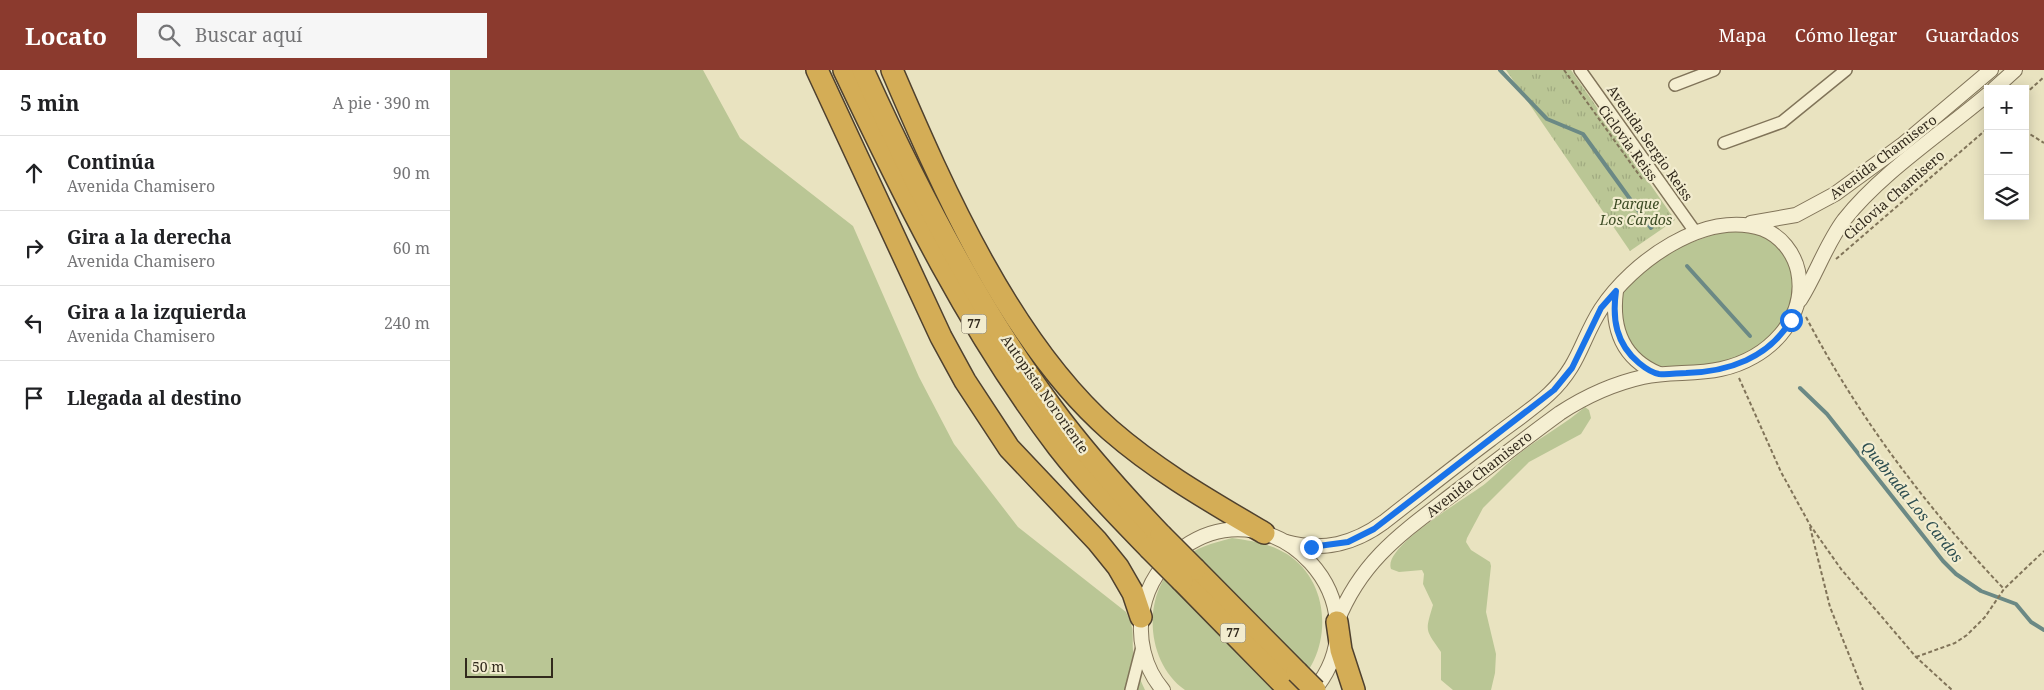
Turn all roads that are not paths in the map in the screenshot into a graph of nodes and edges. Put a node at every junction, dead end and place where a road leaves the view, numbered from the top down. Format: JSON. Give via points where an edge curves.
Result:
{"nodes":[{"id":1,"x":817,"y":70,"type":"edge"},
{"id":2,"x":844,"y":70,"type":"edge"},
{"id":3,"x":863,"y":70,"type":"edge"},
{"id":4,"x":892,"y":70,"type":"edge"},
{"id":5,"x":1580,"y":70,"type":"edge"},
{"id":6,"x":1714,"y":70,"type":"edge"},
{"id":7,"x":1846,"y":70,"type":"edge"},
{"id":8,"x":1991,"y":70,"type":"edge"},
{"id":9,"x":2015,"y":70,"type":"edge"},
{"id":10,"x":1675,"y":85,"type":"dead end"},
{"id":11,"x":1998,"y":85,"type":"edge"},
{"id":12,"x":1984,"y":97,"type":"edge"},
{"id":13,"x":1724,"y":143,"type":"dead end"},
{"id":14,"x":1734,"y":225,"type":"junction"},
{"id":15,"x":1696,"y":233,"type":"junction"},
{"id":16,"x":1616,"y":291,"type":"junction"},
{"id":17,"x":1798,"y":303,"type":"junction"},
{"id":18,"x":1660,"y":374,"type":"junction"},
{"id":19,"x":1264,"y":533,"type":"junction"},
{"id":20,"x":1155,"y":541,"type":"junction"},
{"id":21,"x":1286,"y":542,"type":"junction"},
{"id":22,"x":1141,"y":617,"type":"junction"},
{"id":23,"x":1337,"y":622,"type":"junction"},
{"id":24,"x":1142,"y":646,"type":"junction"},
{"id":25,"x":1290,"y":682,"type":"edge"},
{"id":26,"x":1131,"y":690,"type":"edge"},
{"id":27,"x":1163,"y":690,"type":"edge"},
{"id":28,"x":1314,"y":690,"type":"edge"},
{"id":29,"x":1354,"y":690,"type":"edge"}],
"edges":[{"from":1,"to":22,"type":"highway","via":[[964,381],[1009,448],[1097,541],[1118,568]]},
{"from":2,"to":20,"type":"highway","name":"Autopista Nororiente","number":"77","via":[[929,242],[989,347],[1058,447],[1097,493]]},
{"from":3,"to":20,"type":"highway","name":"Autopista Nororiente","number":"77","via":[[944,232],[996,324],[1033,383]]},
{"from":4,"to":19,"type":"highway","via":[[967,230],[1002,296],[1044,359],[1092,413],[1131,447],[1179,482]]},
{"from":5,"to":15,"type":"street","name":"Avenida Sergio Reiss"},
{"from":6,"to":10,"type":"street"},
{"from":7,"to":13,"type":"street","via":[[1782,122]]},
{"from":8,"to":14,"type":"street","name":"Avenida Chamisero","via":[[1902,145],[1823,202],[1786,217]]},
{"from":9,"to":11,"type":"street"},
{"from":12,"to":17,"type":"street","name":"Avenida Chamisero","via":[[1859,203],[1838,230]]},
{"from":14,"to":15,"type":"street","name":"Avenida Chamisero"},
{"from":14,"to":17,"type":"street","name":"Avenida Chamisero","via":[[1767,231],[1786,245],[1797,266],[1800,281]]},
{"from":15,"to":16,"type":"street","name":"Avenida Chamisero","via":[[1648,259]]},
{"from":16,"to":18,"type":"street","via":[[1614,315],[1620,342],[1640,364]]},
{"from":16,"to":21,"type":"street","name":"Avenida Chamisero","via":[[1601,308],[1572,368],[1554,390],[1384,522],[1359,538],[1342,544],[1302,546]]},
{"from":17,"to":18,"type":"street","name":"Avenida Chamisero","via":[[1787,328],[1751,359],[1709,372]]},
{"from":18,"to":23,"type":"street","name":"Avenida Chamisero","via":[[1596,392],[1537,430],[1389,544],[1364,570]]},
{"from":19,"to":21,"type":"street"},
{"from":19,"to":22,"type":"street","via":[[1233,530],[1211,534],[1190,543],[1166,562],[1157,574]]},
{"from":20,"to":25,"type":"highway","name":"Autopista Nororiente","number":"77","bridge":true},
{"from":21,"to":23,"type":"street","via":[[1312,562],[1322,576]]},
{"from":22,"to":24,"type":"street"},
{"from":23,"to":28,"type":"street","via":[[1330,662]]},
{"from":23,"to":29,"type":"highway","via":[[1341,650]]},
{"from":24,"to":26,"type":"street"},
{"from":24,"to":27,"type":"street","via":[[1152,673]]},
{"from":25,"to":28,"type":"highway","name":"Autopista Nororiente","number":"77","bridge":true}]}
